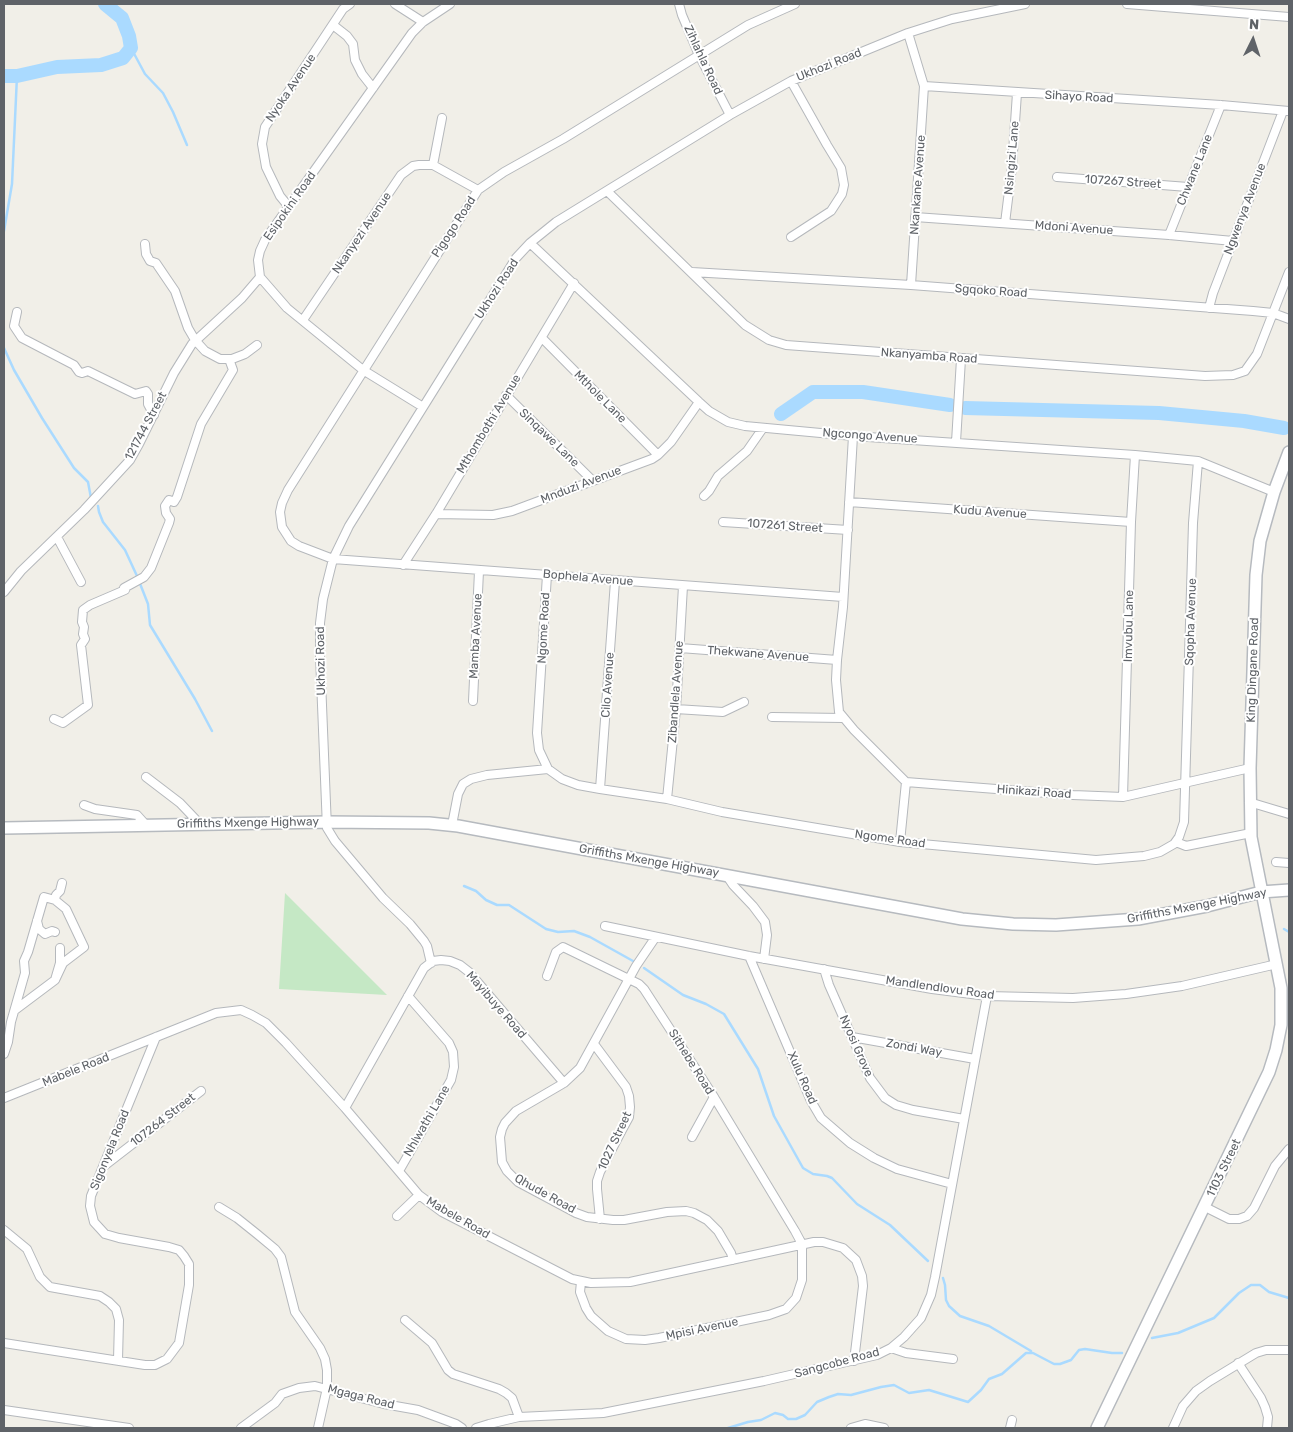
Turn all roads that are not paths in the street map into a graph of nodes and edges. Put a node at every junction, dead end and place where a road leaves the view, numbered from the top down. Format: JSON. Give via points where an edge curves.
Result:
{"nodes":[{"id":1,"x":350,"y":4,"type":"edge"},
{"id":2,"x":396,"y":4,"type":"edge"},
{"id":3,"x":450,"y":4,"type":"edge"},
{"id":4,"x":680,"y":4,"type":"edge"},
{"id":5,"x":794,"y":4,"type":"edge"},
{"id":6,"x":1025,"y":4,"type":"edge"},
{"id":7,"x":1127,"y":4,"type":"edge"},
{"id":8,"x":1289,"y":17,"type":"edge"},
{"id":9,"x":423,"y":22,"type":"junction"},
{"id":10,"x":333,"y":25,"type":"junction"},
{"id":11,"x":908,"y":33,"type":"junction"},
{"id":12,"x":699,"y":55,"type":"junction"},
{"id":13,"x":791,"y":81,"type":"junction"},
{"id":14,"x":924,"y":86,"type":"junction"},
{"id":15,"x":373,"y":88,"type":"junction"},
{"id":16,"x":1017,"y":93,"type":"junction"},
{"id":17,"x":1221,"y":105,"type":"junction"},
{"id":18,"x":1286,"y":111,"type":"edge"},
{"id":19,"x":730,"y":115,"type":"junction"},
{"id":20,"x":442,"y":118,"type":"dead end"},
{"id":21,"x":433,"y":165,"type":"junction"},
{"id":22,"x":1057,"y":177,"type":"dead end"},
{"id":23,"x":1188,"y":187,"type":"junction"},
{"id":24,"x":478,"y":190,"type":"junction"},
{"id":25,"x":607,"y":191,"type":"junction"},
{"id":26,"x":289,"y":207,"type":"junction"},
{"id":27,"x":915,"y":217,"type":"junction"},
{"id":28,"x":1005,"y":223,"type":"junction"},
{"id":29,"x":1168,"y":235,"type":"junction"},
{"id":30,"x":791,"y":237,"type":"dead end"},
{"id":31,"x":1233,"y":242,"type":"junction"},
{"id":32,"x":530,"y":243,"type":"junction"},
{"id":33,"x":145,"y":244,"type":"dead end"},
{"id":34,"x":692,"y":272,"type":"junction"},
{"id":35,"x":1289,"y":272,"type":"edge"},
{"id":36,"x":260,"y":277,"type":"junction"},
{"id":37,"x":574,"y":283,"type":"junction"},
{"id":38,"x":911,"y":284,"type":"junction"},
{"id":39,"x":1209,"y":308,"type":"junction"},
{"id":40,"x":17,"y":312,"type":"dead end"},
{"id":41,"x":1272,"y":314,"type":"junction"},
{"id":42,"x":1289,"y":319,"type":"edge"},
{"id":43,"x":303,"y":320,"type":"junction"},
{"id":44,"x":542,"y":338,"type":"junction"},
{"id":45,"x":195,"y":340,"type":"junction"},
{"id":46,"x":256,"y":345,"type":"dead end"},
{"id":47,"x":961,"y":358,"type":"junction"},
{"id":48,"x":229,"y":359,"type":"junction"},
{"id":49,"x":363,"y":370,"type":"junction"},
{"id":50,"x":506,"y":395,"type":"junction"},
{"id":51,"x":699,"y":402,"type":"junction"},
{"id":52,"x":423,"y":407,"type":"junction"},
{"id":53,"x":154,"y":415,"type":"junction"},
{"id":54,"x":763,"y":428,"type":"junction"},
{"id":55,"x":853,"y":436,"type":"junction"},
{"id":56,"x":956,"y":442,"type":"junction"},
{"id":57,"x":1289,"y":452,"type":"edge"},
{"id":58,"x":1135,"y":454,"type":"junction"},
{"id":59,"x":658,"y":456,"type":"junction"},
{"id":60,"x":1198,"y":461,"type":"junction"},
{"id":61,"x":593,"y":480,"type":"junction"},
{"id":62,"x":1274,"y":492,"type":"junction"},
{"id":63,"x":704,"y":496,"type":"dead end"},
{"id":64,"x":849,"y":502,"type":"junction"},
{"id":65,"x":436,"y":514,"type":"junction"},
{"id":66,"x":723,"y":522,"type":"dead end"},
{"id":67,"x":1131,"y":522,"type":"junction"},
{"id":68,"x":848,"y":530,"type":"junction"},
{"id":69,"x":57,"y":537,"type":"junction"},
{"id":70,"x":333,"y":559,"type":"junction"},
{"id":71,"x":403,"y":565,"type":"junction"},
{"id":72,"x":479,"y":571,"type":"junction"},
{"id":73,"x":547,"y":575,"type":"junction"},
{"id":74,"x":615,"y":581,"type":"junction"},
{"id":75,"x":81,"y":582,"type":"dead end"},
{"id":76,"x":683,"y":586,"type":"junction"},
{"id":77,"x":4,"y":592,"type":"edge"},
{"id":78,"x":843,"y":597,"type":"junction"},
{"id":79,"x":680,"y":648,"type":"junction"},
{"id":80,"x":837,"y":660,"type":"junction"},
{"id":81,"x":473,"y":701,"type":"dead end"},
{"id":82,"x":744,"y":702,"type":"dead end"},
{"id":83,"x":676,"y":710,"type":"junction"},
{"id":84,"x":772,"y":717,"type":"dead end"},
{"id":85,"x":54,"y":718,"type":"dead end"},
{"id":86,"x":843,"y":718,"type":"junction"},
{"id":87,"x":1250,"y":768,"type":"junction"},
{"id":88,"x":548,"y":769,"type":"junction"},
{"id":89,"x":146,"y":777,"type":"dead end"},
{"id":90,"x":906,"y":782,"type":"junction"},
{"id":91,"x":1185,"y":784,"type":"junction"},
{"id":92,"x":600,"y":789,"type":"junction"},
{"id":93,"x":1123,"y":797,"type":"junction"},
{"id":94,"x":667,"y":799,"type":"junction"},
{"id":95,"x":1249,"y":802,"type":"junction"},
{"id":96,"x":84,"y":805,"type":"dead end"},
{"id":97,"x":1289,"y":814,"type":"edge"},
{"id":98,"x":326,"y":822,"type":"junction"},
{"id":99,"x":200,"y":824,"type":"junction"},
{"id":100,"x":146,"y":825,"type":"junction"},
{"id":101,"x":452,"y":825,"type":"junction"},
{"id":102,"x":4,"y":828,"type":"edge"},
{"id":103,"x":1251,"y":832,"type":"junction"},
{"id":104,"x":900,"y":842,"type":"junction"},
{"id":105,"x":1176,"y":842,"type":"junction"},
{"id":106,"x":1276,"y":862,"type":"dead end"},
{"id":107,"x":1289,"y":863,"type":"edge"},
{"id":108,"x":727,"y":876,"type":"junction"},
{"id":109,"x":62,"y":883,"type":"dead end"},
{"id":110,"x":1289,"y":890,"type":"edge"},
{"id":111,"x":1261,"y":892,"type":"junction"},
{"id":112,"x":55,"y":900,"type":"junction"},
{"id":113,"x":37,"y":921,"type":"junction"},
{"id":114,"x":605,"y":926,"type":"dead end"},
{"id":115,"x":56,"y":932,"type":"dead end"},
{"id":116,"x":655,"y":938,"type":"junction"},
{"id":117,"x":60,"y":948,"type":"dead end"},
{"id":118,"x":749,"y":956,"type":"junction"},
{"id":119,"x":764,"y":959,"type":"junction"},
{"id":120,"x":431,"y":963,"type":"junction"},
{"id":121,"x":1277,"y":964,"type":"junction"},
{"id":122,"x":824,"y":969,"type":"junction"},
{"id":123,"x":547,"y":976,"type":"dead end"},
{"id":124,"x":55,"y":980,"type":"junction"},
{"id":125,"x":629,"y":980,"type":"junction"},
{"id":126,"x":408,"y":996,"type":"junction"},
{"id":127,"x":986,"y":996,"type":"junction"},
{"id":128,"x":1285,"y":1005,"type":"edge"},
{"id":129,"x":15,"y":1010,"type":"junction"},
{"id":130,"x":156,"y":1037,"type":"junction"},
{"id":131,"x":852,"y":1037,"type":"junction"},
{"id":132,"x":594,"y":1044,"type":"junction"},
{"id":133,"x":4,"y":1054,"type":"edge"},
{"id":134,"x":975,"y":1059,"type":"junction"},
{"id":135,"x":564,"y":1083,"type":"junction"},
{"id":136,"x":201,"y":1091,"type":"dead end"},
{"id":137,"x":714,"y":1097,"type":"junction"},
{"id":138,"x":4,"y":1098,"type":"edge"},
{"id":139,"x":345,"y":1108,"type":"junction"},
{"id":140,"x":964,"y":1119,"type":"junction"},
{"id":141,"x":692,"y":1138,"type":"dead end"},
{"id":142,"x":1289,"y":1149,"type":"edge"},
{"id":143,"x":102,"y":1167,"type":"junction"},
{"id":144,"x":398,"y":1171,"type":"junction"},
{"id":145,"x":952,"y":1184,"type":"junction"},
{"id":146,"x":419,"y":1195,"type":"junction"},
{"id":147,"x":1205,"y":1207,"type":"junction"},
{"id":148,"x":219,"y":1208,"type":"dead end"},
{"id":149,"x":396,"y":1216,"type":"dead end"},
{"id":150,"x":600,"y":1219,"type":"junction"},
{"id":151,"x":4,"y":1230,"type":"edge"},
{"id":152,"x":802,"y":1244,"type":"junction"},
{"id":153,"x":733,"y":1260,"type":"junction"},
{"id":154,"x":581,"y":1282,"type":"junction"},
{"id":155,"x":405,"y":1320,"type":"dead end"},
{"id":156,"x":4,"y":1343,"type":"edge"},
{"id":157,"x":890,"y":1348,"type":"junction"},
{"id":158,"x":1289,"y":1350,"type":"edge"},
{"id":159,"x":953,"y":1359,"type":"dead end"},
{"id":160,"x":118,"y":1360,"type":"junction"},
{"id":161,"x":854,"y":1361,"type":"junction"},
{"id":162,"x":1238,"y":1364,"type":"junction"},
{"id":163,"x":327,"y":1388,"type":"junction"},
{"id":164,"x":4,"y":1410,"type":"edge"},
{"id":165,"x":519,"y":1417,"type":"junction"},
{"id":166,"x":129,"y":1428,"type":"edge"},
{"id":167,"x":241,"y":1428,"type":"edge"},
{"id":168,"x":318,"y":1428,"type":"edge"},
{"id":169,"x":462,"y":1428,"type":"edge"},
{"id":170,"x":476,"y":1428,"type":"edge"},
{"id":171,"x":851,"y":1428,"type":"edge"},
{"id":172,"x":884,"y":1428,"type":"edge"},
{"id":173,"x":1097,"y":1428,"type":"edge"},
{"id":174,"x":1173,"y":1428,"type":"edge"},
{"id":175,"x":1266,"y":1428,"type":"edge"}],
"edges":[{"from":1,"to":10,"type":"street","name":"Nyoka Avenue"},
{"from":2,"to":9,"type":"street"},
{"from":3,"to":9,"type":"street","name":"Esipokini Road"},
{"from":4,"to":12,"type":"street","name":"Zihlahla Road"},
{"from":5,"to":12,"type":"street","name":"Pigogo Road","via":[[748,25]]},
{"from":6,"to":11,"type":"street","name":"Ukhozi Road","via":[[952,19]]},
{"from":7,"to":8,"type":"street"},
{"from":9,"to":15,"type":"street","name":"Esipokini Road"},
{"from":10,"to":15,"type":"street","via":[[353,44],[355,60]]},
{"from":10,"to":26,"type":"street","name":"Nyoka Avenue","via":[[262,136],[266,168]]},
{"from":11,"to":13,"type":"street","name":"Ukhozi Road"},
{"from":11,"to":14,"type":"street"},
{"from":12,"to":19,"type":"street","name":"Zihlahla Road"},
{"from":12,"to":24,"type":"street","name":"Pigogo Road"},
{"from":13,"to":19,"type":"street","name":"Ukhozi Road"},
{"from":13,"to":30,"type":"street","via":[[842,168],[844,185],[831,211]]},
{"from":14,"to":16,"type":"street","name":"Sihayo Road"},
{"from":14,"to":27,"type":"street","name":"Nkankane Avenue"},
{"from":15,"to":26,"type":"street","name":"Esipokini Road"},
{"from":16,"to":17,"type":"street","name":"Sihayo Road"},
{"from":16,"to":28,"type":"street","name":"Nsingizi Lane"},
{"from":17,"to":18,"type":"street","name":"Sihayo Road"},
{"from":17,"to":23,"type":"street","name":"Chwane Lane"},
{"from":18,"to":31,"type":"street","name":"Ngwenya Avenue"},
{"from":19,"to":25,"type":"street","name":"Ukhozi Road"},
{"from":20,"to":21,"type":"street"},
{"from":21,"to":24,"type":"street"},
{"from":21,"to":43,"type":"street","name":"Nkanyezi Avenue","via":[[413,166],[401,175]]},
{"from":22,"to":23,"type":"street","name":"107267 Street"},
{"from":23,"to":29,"type":"street","name":"Chwane Lane"},
{"from":24,"to":49,"type":"street","name":"Pigogo Road"},
{"from":25,"to":32,"type":"street","name":"Ukhozi Road","via":[[556,222]]},
{"from":25,"to":34,"type":"street","name":"Nkanyamba Road"},
{"from":26,"to":36,"type":"street","name":"Esipokini Road","via":[[260,250]]},
{"from":27,"to":28,"type":"street","name":"Mdoni Avenue"},
{"from":27,"to":38,"type":"street","name":"Nkankane Avenue"},
{"from":28,"to":29,"type":"street","name":"Mdoni Avenue"},
{"from":29,"to":31,"type":"street","name":"Mdoni Avenue"},
{"from":31,"to":39,"type":"street","name":"Ngwenya Avenue"},
{"from":32,"to":37,"type":"street","name":"Ngcongo Avenue"},
{"from":32,"to":52,"type":"street","name":"Ukhozi Road","via":[[516,258]]},
{"from":33,"to":45,"type":"street","via":[[146,254],[156,263],[174,291]]},
{"from":34,"to":38,"type":"street","name":"Sgqoko Road"},
{"from":34,"to":47,"type":"street","name":"Nkanyamba Road","via":[[746,326],[769,340],[786,345]]},
{"from":35,"to":41,"type":"street"},
{"from":36,"to":43,"type":"street","via":[[277,298]]},
{"from":36,"to":45,"type":"street","name":"121744 Street","via":[[242,298]]},
{"from":37,"to":44,"type":"street","name":"Mthombothi Avenue"},
{"from":37,"to":51,"type":"street","name":"Ngcongo Avenue"},
{"from":38,"to":39,"type":"street","name":"Sgqoko Road"},
{"from":39,"to":41,"type":"street","name":"Sgqoko Road"},
{"from":40,"to":53,"type":"street","via":[[14,326],[22,338],[74,364],[82,373],[88,371],[135,394],[146,391]]},
{"from":41,"to":42,"type":"street","name":"Sgqoko Road"},
{"from":41,"to":47,"type":"street","name":"Nkanyamba Road","via":[[1264,340],[1250,366],[1240,373],[1226,376]]},
{"from":43,"to":49,"type":"street"},
{"from":44,"to":50,"type":"street","name":"Mthombothi Avenue"},
{"from":44,"to":59,"type":"street","name":"Mthole Lane"},
{"from":45,"to":48,"type":"street","via":[[205,351],[220,359]]},
{"from":45,"to":53,"type":"street","name":"121744 Street","via":[[174,373]]},
{"from":46,"to":48,"type":"street","via":[[245,354]]},
{"from":47,"to":56,"type":"street"},
{"from":48,"to":85,"type":"street","via":[[233,370],[201,424],[177,497],[165,506],[169,524],[151,568],[144,577],[124,590],[83,610],[85,639],[80,645],[88,704],[64,723]]},
{"from":49,"to":52,"type":"street"},
{"from":49,"to":70,"type":"street","name":"Pigogo Road","via":[[288,490],[280,512],[282,527],[291,540]]},
{"from":50,"to":61,"type":"street","name":"Sinqawe Lane"},
{"from":50,"to":65,"type":"street","name":"Mthombothi Avenue"},
{"from":51,"to":54,"type":"street","name":"Ngcongo Avenue","via":[[728,422]]},
{"from":51,"to":59,"type":"street","name":"Mnduzi Avenue"},
{"from":52,"to":70,"type":"street","name":"Ukhozi Road","via":[[349,526]]},
{"from":53,"to":69,"type":"street","name":"121744 Street","via":[[130,460]]},
{"from":54,"to":55,"type":"street","name":"Ngcongo Avenue"},
{"from":54,"to":63,"type":"street","via":[[747,451],[718,476]]},
{"from":55,"to":56,"type":"street","name":"Ngcongo Avenue"},
{"from":55,"to":64,"type":"street"},
{"from":56,"to":58,"type":"street","name":"Ngcongo Avenue"},
{"from":57,"to":62,"type":"street","name":"King Dingane Road"},
{"from":58,"to":60,"type":"street","name":"Ngcongo Avenue"},
{"from":58,"to":67,"type":"street","name":"Imvubu Lane"},
{"from":59,"to":61,"type":"street","name":"Mnduzi Avenue"},
{"from":60,"to":62,"type":"street","name":"Ngcongo Avenue"},
{"from":60,"to":91,"type":"street","name":"Sqopha Avenue","via":[[1193,523]]},
{"from":61,"to":65,"type":"street","name":"Mnduzi Avenue","via":[[512,511],[493,515]]},
{"from":62,"to":87,"type":"street","name":"King Dingane Road","via":[[1260,541],[1256,575]]},
{"from":64,"to":67,"type":"street","name":"Kudu Avenue"},
{"from":64,"to":68,"type":"street"},
{"from":65,"to":71,"type":"street","name":"Mthombothi Avenue"},
{"from":66,"to":68,"type":"street","name":"107261 Street"},
{"from":67,"to":93,"type":"street","name":"Imvubu Lane"},
{"from":68,"to":78,"type":"street"},
{"from":69,"to":75,"type":"street"},
{"from":69,"to":77,"type":"street","name":"121744 Street"},
{"from":70,"to":71,"type":"street","name":"Bophela Avenue"},
{"from":70,"to":98,"type":"street","name":"Ukhozi Road","via":[[320,623]]},
{"from":71,"to":72,"type":"street","name":"Bophela Avenue"},
{"from":72,"to":73,"type":"street","name":"Bophela Avenue"},
{"from":72,"to":81,"type":"street","name":"Mamba Avenue"},
{"from":73,"to":74,"type":"street","name":"Bophela Avenue"},
{"from":73,"to":88,"type":"street","name":"Ngome Road","via":[[537,733],[539,750]]},
{"from":74,"to":76,"type":"street","name":"Bophela Avenue"},
{"from":74,"to":92,"type":"street","name":"Cilo Avenue"},
{"from":76,"to":78,"type":"street","name":"Bophela Avenue"},
{"from":76,"to":79,"type":"street","name":"Zibandlela Avenue"},
{"from":78,"to":80,"type":"street"},
{"from":79,"to":80,"type":"street","name":"Thekwane Avenue"},
{"from":79,"to":83,"type":"street","name":"Zibandlela Avenue"},
{"from":80,"to":86,"type":"street","via":[[837,698]]},
{"from":82,"to":83,"type":"street","via":[[722,712]]},
{"from":83,"to":94,"type":"street","name":"Zibandlela Avenue"},
{"from":84,"to":86,"type":"street"},
{"from":86,"to":90,"type":"street"},
{"from":87,"to":91,"type":"street","name":"Hinikazi Road"},
{"from":87,"to":95,"type":"street","name":"King Dingane Road"},
{"from":88,"to":92,"type":"street","name":"Ngome Road","via":[[562,779]]},
{"from":88,"to":101,"type":"street","via":[[471,779],[458,794]]},
{"from":89,"to":99,"type":"street","via":[[180,803]]},
{"from":90,"to":93,"type":"street","name":"Hinikazi Road"},
{"from":90,"to":104,"type":"street"},
{"from":91,"to":93,"type":"street","name":"Hinikazi Road"},
{"from":91,"to":105,"type":"street","via":[[1184,822]]},
{"from":92,"to":94,"type":"street","name":"Ngome Road"},
{"from":94,"to":104,"type":"street","name":"Ngome Road","via":[[722,812]]},
{"from":95,"to":97,"type":"street"},
{"from":95,"to":103,"type":"street","name":"King Dingane Road"},
{"from":96,"to":100,"type":"street","via":[[137,815]]},
{"from":98,"to":99,"type":"street","name":"Griffiths Mxenge Highway"},
{"from":98,"to":101,"type":"street","name":"Griffiths Mxenge Highway"},
{"from":98,"to":120,"type":"street","via":[[341,848],[387,903],[424,940]]},
{"from":99,"to":100,"type":"street","name":"Griffiths Mxenge Highway"},
{"from":100,"to":102,"type":"street","name":"Griffiths Mxenge Highway"},
{"from":101,"to":108,"type":"street","name":"Griffiths Mxenge Highway"},
{"from":103,"to":105,"type":"street","via":[[1186,846]]},
{"from":103,"to":111,"type":"street","name":"King Dingane Road"},
{"from":104,"to":105,"type":"street","name":"Ngome Road","via":[[1096,860],[1144,856],[1160,852]]},
{"from":106,"to":107,"type":"street"},
{"from":108,"to":111,"type":"street","name":"Griffiths Mxenge Highway","via":[[962,919],[1013,924],[1138,918]]},
{"from":108,"to":119,"type":"street","via":[[765,922]]},
{"from":109,"to":112,"type":"street"},
{"from":110,"to":111,"type":"street","name":"Griffiths Mxenge Highway"},
{"from":111,"to":121,"type":"street","name":"1103 Street"},
{"from":112,"to":113,"type":"street","via":[[44,898]]},
{"from":112,"to":124,"type":"street","via":[[66,909],[84,947],[63,963]]},
{"from":113,"to":115,"type":"street","via":[[39,930],[45,934]]},
{"from":113,"to":129,"type":"street","via":[[24,961],[25,973]]},
{"from":114,"to":116,"type":"street","name":"Mandlendlovu Road"},
{"from":116,"to":118,"type":"street","name":"Mandlendlovu Road"},
{"from":116,"to":125,"type":"street","name":"Qhude Road"},
{"from":117,"to":124,"type":"street"},
{"from":118,"to":119,"type":"street","name":"Mandlendlovu Road"},
{"from":118,"to":145,"type":"street","name":"Xulu Road","via":[[810,1101],[821,1118],[874,1158],[897,1169]]},
{"from":119,"to":122,"type":"street","name":"Mandlendlovu Road"},
{"from":120,"to":126,"type":"street","via":[[424,968]]},
{"from":120,"to":135,"type":"street","name":"Mayibuye Road","via":[[450,961],[468,972]]},
{"from":121,"to":127,"type":"street","name":"Mandlendlovu Road","via":[[1182,986],[1126,994],[1073,998]]},
{"from":121,"to":128,"type":"street","name":"1103 Street"},
{"from":122,"to":127,"type":"street","name":"Mandlendlovu Road"},
{"from":122,"to":131,"type":"street","name":"Nyosi Grove"},
{"from":123,"to":125,"type":"street","name":"Sithebe Road","via":[[556,952],[563,947]]},
{"from":124,"to":129,"type":"street"},
{"from":125,"to":132,"type":"street","name":"Qhude Road"},
{"from":125,"to":137,"type":"street","name":"Sithebe Road","via":[[639,984],[649,995]]},
{"from":126,"to":139,"type":"street"},
{"from":126,"to":144,"type":"street","name":"Nhlwathi Lane","via":[[449,1043],[454,1067],[451,1080]]},
{"from":127,"to":134,"type":"street","name":"Sangcobe Road"},
{"from":128,"to":147,"type":"street","name":"1103 Street","via":[[1269,1072]]},
{"from":129,"to":133,"type":"street"},
{"from":130,"to":138,"type":"street","name":"Mabele Road"},
{"from":130,"to":139,"type":"street","name":"Mabele Road","via":[[216,1013],[241,1010],[266,1023]]},
{"from":130,"to":143,"type":"street","name":"Sigonyela Road"},
{"from":131,"to":134,"type":"street","name":"Zondi Way"},
{"from":131,"to":140,"type":"street","name":"Nyosi Grove","via":[[870,1078],[885,1098],[913,1110]]},
{"from":132,"to":135,"type":"street","name":"Qhude Road","via":[[580,1068]]},
{"from":132,"to":150,"type":"street","name":"1027 Street","via":[[626,1087],[630,1107],[629,1117],[597,1180]]},
{"from":134,"to":140,"type":"street","name":"Sangcobe Road"},
{"from":135,"to":150,"type":"street","name":"Qhude Road","via":[[511,1115],[500,1137],[502,1162],[518,1182],[576,1213]]},
{"from":136,"to":143,"type":"street","name":"107264 Street"},
{"from":137,"to":141,"type":"street"},
{"from":137,"to":152,"type":"street","name":"Sithebe Road"},
{"from":139,"to":144,"type":"street","name":"Mabele Road"},
{"from":140,"to":145,"type":"street","name":"Sangcobe Road"},
{"from":142,"to":147,"type":"street","via":[[1275,1166],[1247,1216],[1229,1219]]},
{"from":143,"to":160,"type":"street","name":"Sigonyela Road","via":[[90,1206],[94,1222],[100,1229],[119,1238],[179,1250],[189,1264],[181,1334],[171,1356],[155,1365]]},
{"from":144,"to":146,"type":"street","name":"Mabele Road"},
{"from":145,"to":157,"type":"street","name":"Sangcobe Road","via":[[929,1300],[913,1328]]},
{"from":146,"to":149,"type":"street"},
{"from":146,"to":154,"type":"street","name":"Mabele Road","via":[[442,1212]]},
{"from":147,"to":173,"type":"street","name":"1103 Street"},
{"from":148,"to":163,"type":"street","via":[[237,1218],[279,1254],[295,1312],[325,1359]]},
{"from":150,"to":153,"type":"street","name":"Qhude Road","via":[[624,1220],[667,1212],[694,1213],[718,1231]]},
{"from":151,"to":160,"type":"street","via":[[27,1249],[40,1277],[50,1286],[100,1296],[110,1302],[119,1320]]},
{"from":152,"to":153,"type":"street","name":"Mabele Road"},
{"from":152,"to":154,"type":"street","name":"Mpisi Avenue","via":[[802,1280],[796,1298],[786,1309],[659,1338],[626,1339],[608,1331],[586,1308],[580,1292]]},
{"from":152,"to":161,"type":"street","name":"Mabele Road","via":[[823,1242],[842,1248],[860,1268],[863,1286]]},
{"from":153,"to":154,"type":"street","name":"Mabele Road","via":[[630,1282]]},
{"from":155,"to":165,"type":"street","via":[[432,1343],[448,1370],[506,1393],[512,1398]]},
{"from":156,"to":160,"type":"street","name":"Sigonyela Road"},
{"from":157,"to":159,"type":"street"},
{"from":157,"to":161,"type":"street","name":"Sangcobe Road"},
{"from":158,"to":162,"type":"street","via":[[1266,1350]]},
{"from":161,"to":165,"type":"street","name":"Sangcobe Road","via":[[603,1414]]},
{"from":162,"to":174,"type":"street","via":[[1196,1392],[1183,1406]]},
{"from":162,"to":175,"type":"street","via":[[1265,1407],[1268,1416]]},
{"from":163,"to":167,"type":"street","name":"Mgaga Road","via":[[300,1388],[282,1394]]},
{"from":163,"to":168,"type":"street"},
{"from":163,"to":169,"type":"street","name":"Mgaga Road","via":[[418,1410]]},
{"from":164,"to":166,"type":"street"},
{"from":165,"to":170,"type":"street","name":"Sangcobe Road"},
{"from":171,"to":172,"type":"street","via":[[865,1424]]}]}
